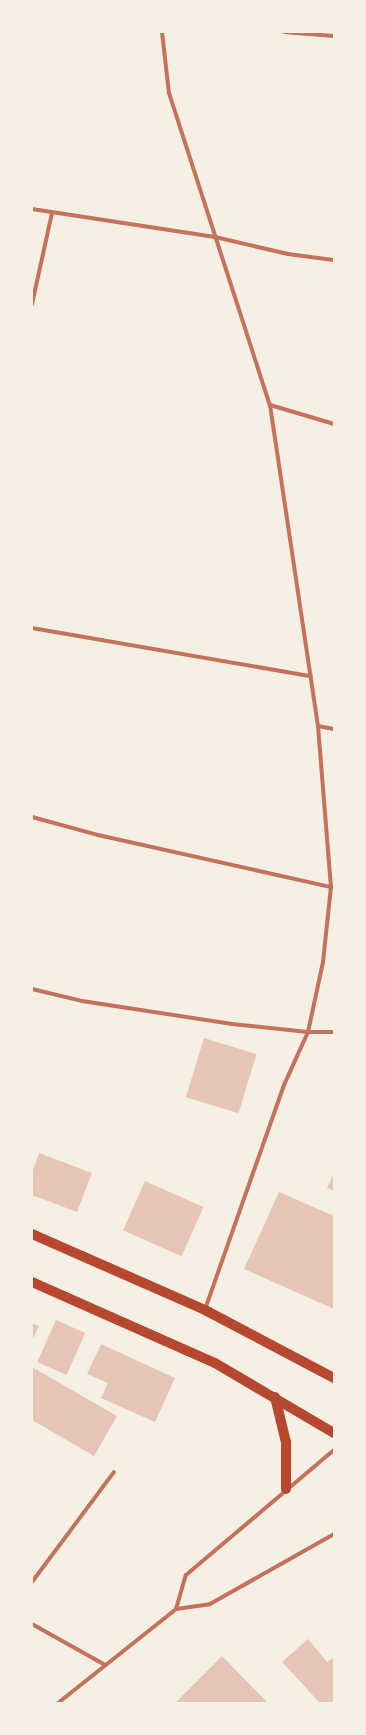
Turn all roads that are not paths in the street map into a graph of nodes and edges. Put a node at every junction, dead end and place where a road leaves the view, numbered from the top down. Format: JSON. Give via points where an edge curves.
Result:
{"nodes":[{"id":1,"x":162,"y":32,"type":"edge"},
{"id":2,"x":284,"y":32,"type":"edge"},
{"id":3,"x":334,"y":36,"type":"edge"},
{"id":4,"x":32,"y":208,"type":"edge"},
{"id":5,"x":52,"y":213,"type":"junction"},
{"id":6,"x":215,"y":237,"type":"junction"},
{"id":7,"x":334,"y":260,"type":"edge"},
{"id":8,"x":32,"y":304,"type":"edge"},
{"id":9,"x":270,"y":405,"type":"junction"},
{"id":10,"x":334,"y":424,"type":"edge"},
{"id":11,"x":32,"y":628,"type":"edge"},
{"id":12,"x":311,"y":676,"type":"junction"},
{"id":13,"x":318,"y":726,"type":"junction"},
{"id":14,"x":334,"y":729,"type":"edge"},
{"id":15,"x":32,"y":817,"type":"edge"},
{"id":16,"x":331,"y":886,"type":"junction"},
{"id":17,"x":32,"y":989,"type":"edge"},
{"id":18,"x":308,"y":1032,"type":"junction"},
{"id":19,"x":334,"y":1032,"type":"edge"},
{"id":20,"x":32,"y":1234,"type":"edge"},
{"id":21,"x":32,"y":1282,"type":"edge"},
{"id":22,"x":205,"y":1310,"type":"junction"},
{"id":23,"x":334,"y":1378,"type":"edge"},
{"id":24,"x":275,"y":1397,"type":"junction"},
{"id":25,"x":334,"y":1433,"type":"edge"},
{"id":26,"x":334,"y":1450,"type":"edge"},
{"id":27,"x":114,"y":1472,"type":"dead end"},
{"id":28,"x":286,"y":1489,"type":"junction"},
{"id":29,"x":334,"y":1534,"type":"edge"},
{"id":30,"x":32,"y":1582,"type":"edge"},
{"id":31,"x":176,"y":1609,"type":"junction"},
{"id":32,"x":32,"y":1624,"type":"edge"},
{"id":33,"x":105,"y":1665,"type":"junction"},
{"id":34,"x":58,"y":1703,"type":"edge"}],
"edges":[{"from":1,"to":6,"type":"street","via":[[169,93]]},
{"from":2,"to":3,"type":"street"},
{"from":4,"to":5,"type":"street"},
{"from":5,"to":6,"type":"street"},
{"from":5,"to":8,"type":"street"},
{"from":6,"to":7,"type":"street","via":[[288,254]]},
{"from":6,"to":9,"type":"street"},
{"from":9,"to":10,"type":"street"},
{"from":9,"to":12,"type":"street"},
{"from":11,"to":12,"type":"street"},
{"from":12,"to":13,"type":"street"},
{"from":13,"to":14,"type":"street"},
{"from":13,"to":16,"type":"street"},
{"from":15,"to":16,"type":"street","via":[[98,835]]},
{"from":16,"to":18,"type":"street","via":[[323,962]]},
{"from":17,"to":18,"type":"street","via":[[82,1002],[232,1024]]},
{"from":18,"to":19,"type":"street"},
{"from":18,"to":22,"type":"street","via":[[284,1085]]},
{"from":20,"to":22,"type":"main road"},
{"from":21,"to":24,"type":"main road","via":[[215,1363]]},
{"from":22,"to":23,"type":"main road"},
{"from":24,"to":25,"type":"main road"},
{"from":24,"to":28,"type":"main road","via":[[286,1442]]},
{"from":26,"to":28,"type":"street"},
{"from":27,"to":30,"type":"street"},
{"from":28,"to":31,"type":"street","via":[[186,1575]]},
{"from":29,"to":31,"type":"street","via":[[210,1604]]},
{"from":31,"to":33,"type":"street"},
{"from":32,"to":33,"type":"street"},
{"from":33,"to":34,"type":"street"}]}
